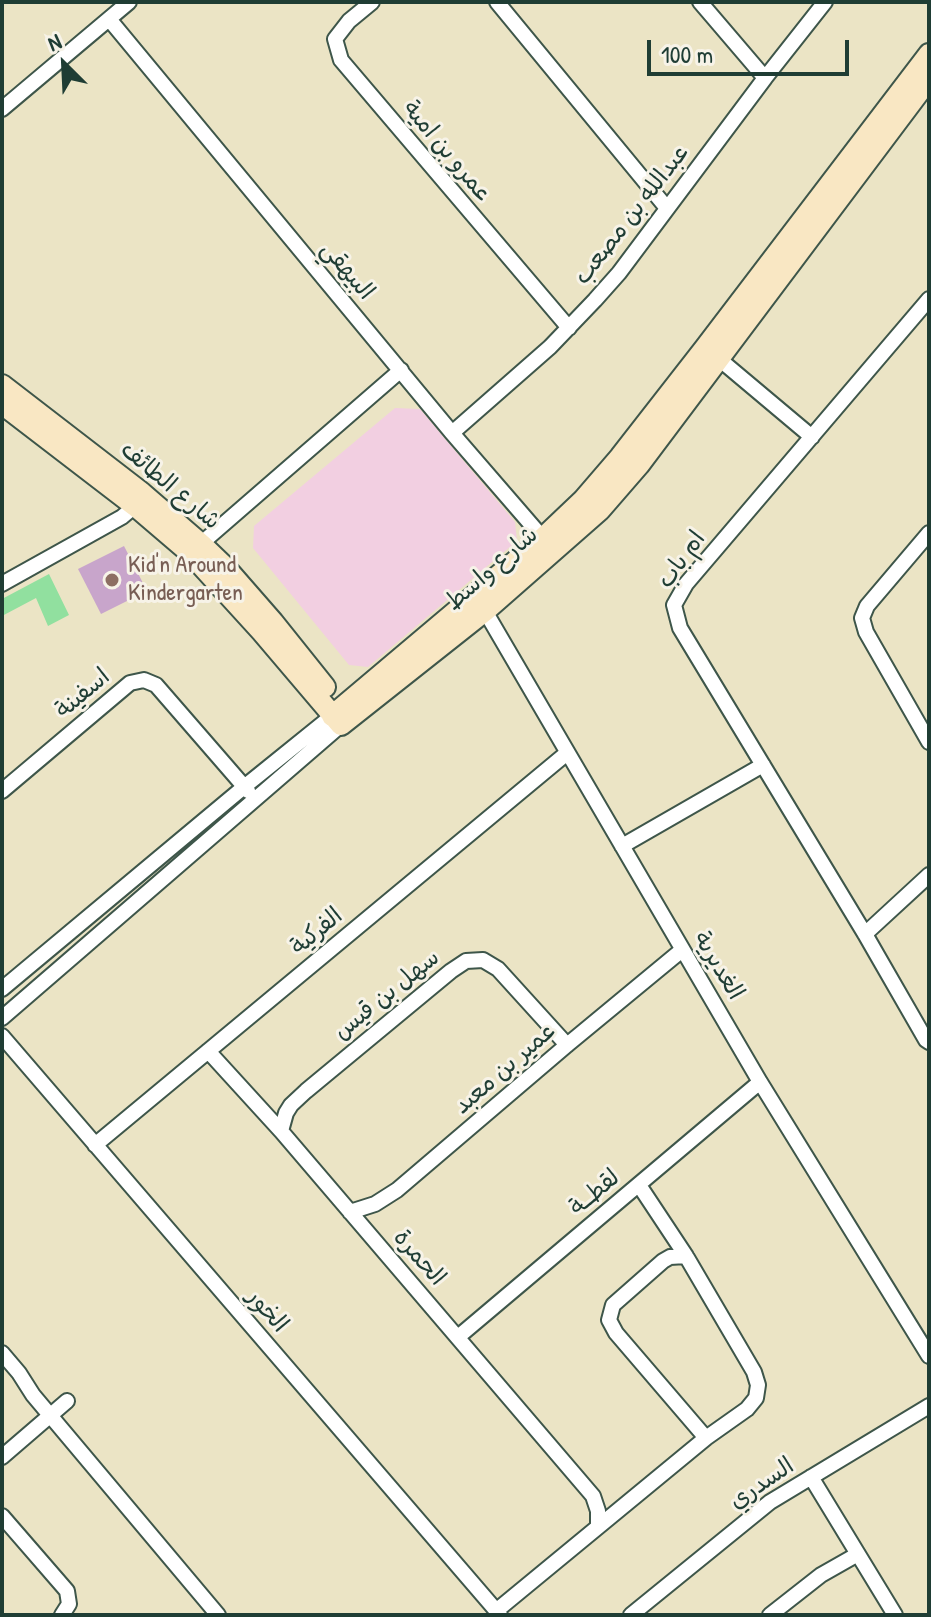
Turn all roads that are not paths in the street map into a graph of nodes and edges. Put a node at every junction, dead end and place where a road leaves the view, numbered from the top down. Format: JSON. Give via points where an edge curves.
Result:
{"nodes":[{"id":1,"x":129,"y":2,"type":"edge"},
{"id":2,"x":372,"y":2,"type":"edge"},
{"id":3,"x":497,"y":2,"type":"edge"},
{"id":4,"x":700,"y":2,"type":"edge"},
{"id":5,"x":825,"y":2,"type":"edge"},
{"id":6,"x":109,"y":19,"type":"junction"},
{"id":7,"x":929,"y":54,"type":"edge"},
{"id":8,"x":765,"y":78,"type":"junction"},
{"id":9,"x":929,"y":79,"type":"edge"},
{"id":10,"x":2,"y":109,"type":"edge"},
{"id":11,"x":666,"y":207,"type":"junction"},
{"id":12,"x":929,"y":299,"type":"edge"},
{"id":13,"x":569,"y":328,"type":"junction"},
{"id":14,"x":711,"y":353,"type":"junction"},
{"id":15,"x":401,"y":370,"type":"junction"},
{"id":16,"x":2,"y":385,"type":"edge"},
{"id":17,"x":2,"y":404,"type":"edge"},
{"id":18,"x":452,"y":433,"type":"junction"},
{"id":19,"x":812,"y":437,"type":"junction"},
{"id":20,"x":138,"y":500,"type":"junction"},
{"id":21,"x":927,"y":541,"type":"edge"},
{"id":22,"x":548,"y":545,"type":"junction"},
{"id":23,"x":195,"y":548,"type":"junction"},
{"id":24,"x":2,"y":584,"type":"edge"},
{"id":25,"x":479,"y":604,"type":"junction"},
{"id":26,"x":342,"y":716,"type":"junction"},
{"id":27,"x":929,"y":742,"type":"edge"},
{"id":28,"x":567,"y":753,"type":"junction"},
{"id":29,"x":763,"y":765,"type":"junction"},
{"id":30,"x":244,"y":787,"type":"junction"},
{"id":31,"x":2,"y":791,"type":"edge"},
{"id":32,"x":255,"y":799,"type":"junction"},
{"id":33,"x":622,"y":846,"type":"junction"},
{"id":34,"x":929,"y":875,"type":"edge"},
{"id":35,"x":865,"y":934,"type":"junction"},
{"id":36,"x":682,"y":950,"type":"junction"},
{"id":37,"x":2,"y":989,"type":"edge"},
{"id":38,"x":2,"y":1018,"type":"edge"},
{"id":39,"x":2,"y":1036,"type":"edge"},
{"id":40,"x":929,"y":1042,"type":"edge"},
{"id":41,"x":567,"y":1045,"type":"junction"},
{"id":42,"x":208,"y":1051,"type":"junction"},
{"id":43,"x":760,"y":1082,"type":"junction"},
{"id":44,"x":281,"y":1131,"type":"junction"},
{"id":45,"x":95,"y":1145,"type":"junction"},
{"id":46,"x":639,"y":1185,"type":"junction"},
{"id":47,"x":350,"y":1212,"type":"junction"},
{"id":48,"x":686,"y":1256,"type":"junction"},
{"id":49,"x":458,"y":1337,"type":"junction"},
{"id":50,"x":2,"y":1353,"type":"edge"},
{"id":51,"x":929,"y":1356,"type":"edge"},
{"id":52,"x":2,"y":1366,"type":"edge"},
{"id":53,"x":33,"y":1395,"type":"junction"},
{"id":54,"x":67,"y":1401,"type":"dead end"},
{"id":55,"x":929,"y":1406,"type":"edge"},
{"id":56,"x":50,"y":1416,"type":"junction"},
{"id":57,"x":706,"y":1438,"type":"junction"},
{"id":58,"x":2,"y":1457,"type":"edge"},
{"id":59,"x":811,"y":1477,"type":"junction"},
{"id":60,"x":593,"y":1496,"type":"junction"},
{"id":61,"x":624,"y":1505,"type":"junction"},
{"id":62,"x":2,"y":1516,"type":"edge"},
{"id":63,"x":598,"y":1526,"type":"junction"},
{"id":64,"x":858,"y":1554,"type":"junction"},
{"id":65,"x":498,"y":1613,"type":"edge"},
{"id":66,"x":62,"y":1615,"type":"edge"},
{"id":67,"x":218,"y":1615,"type":"edge"},
{"id":68,"x":631,"y":1615,"type":"edge"},
{"id":69,"x":770,"y":1615,"type":"edge"},
{"id":70,"x":895,"y":1615,"type":"edge"}],
"edges":[{"from":1,"to":6,"type":"street"},
{"from":2,"to":13,"type":"street","name":"عمرو بن امية","via":[[335,39],[341,60]]},
{"from":3,"to":11,"type":"street"},
{"from":4,"to":8,"type":"street"},
{"from":5,"to":8,"type":"street","name":"عبدالله بن مصعب"},
{"from":6,"to":10,"type":"street"},
{"from":6,"to":15,"type":"street","name":"البيهقي"},
{"from":7,"to":14,"type":"street","name":"شارع واسط"},
{"from":8,"to":11,"type":"street","name":"عبدالله بن مصعب"},
{"from":9,"to":14,"type":"street","name":"شارع واسط"},
{"from":11,"to":13,"type":"street","name":"عبدالله بن مصعب","via":[[619,273]]},
{"from":12,"to":19,"type":"street","name":"ام باب"},
{"from":13,"to":18,"type":"street","name":"عبدالله بن مصعب"},
{"from":14,"to":19,"type":"street"},
{"from":14,"to":22,"type":"street","name":"شارع واسط"},
{"from":15,"to":18,"type":"street","name":"البيهقي"},
{"from":15,"to":23,"type":"street"},
{"from":16,"to":20,"type":"street","name":"شارع الطائف"},
{"from":17,"to":20,"type":"street","name":"شارع الطائف"},
{"from":18,"to":22,"type":"street","name":"البيهقي"},
{"from":19,"to":29,"type":"street","name":"ام باب","via":[[686,584],[674,605],[680,628]]},
{"from":20,"to":23,"type":"street","name":"شارع الطائف"},
{"from":20,"to":24,"type":"street","via":[[122,517]]},
{"from":21,"to":27,"type":"street","via":[[862,618]]},
{"from":22,"to":25,"type":"street","name":"شارع واسط"},
{"from":23,"to":26,"type":"street","name":"شارع الطائف","via":[[252,621]]},
{"from":25,"to":26,"type":"street","name":"شارع واسط"},
{"from":25,"to":28,"type":"street","name":"الغديرية"},
{"from":26,"to":30,"type":"street","name":"شارع واسط"},
{"from":26,"to":32,"type":"street","name":"شارع واسط"},
{"from":28,"to":33,"type":"street","name":"الغديرية"},
{"from":28,"to":42,"type":"street","name":"الفركية"},
{"from":29,"to":33,"type":"street"},
{"from":29,"to":35,"type":"street","name":"ام باب"},
{"from":30,"to":31,"type":"street","name":"اسفينة","via":[[156,685],[144,680],[130,683]]},
{"from":30,"to":32,"type":"street","name":"اسفينة"},
{"from":30,"to":37,"type":"street","name":"شارع واسط"},
{"from":32,"to":38,"type":"street","name":"شارع واسط"},
{"from":33,"to":36,"type":"street","name":"الغديرية"},
{"from":34,"to":35,"type":"street"},
{"from":35,"to":40,"type":"street","name":"ام باب"},
{"from":36,"to":41,"type":"street","name":"عمير بن معبد"},
{"from":36,"to":43,"type":"street","name":"الغديرية"},
{"from":39,"to":45,"type":"street","name":"الخور"},
{"from":41,"to":44,"type":"street","name":"سهل بن قيس","via":[[498,969],[483,960],[466,961],[297,1098]]},
{"from":41,"to":47,"type":"street","name":"عمير بن معبد","via":[[397,1190]]},
{"from":42,"to":44,"type":"street","name":"الحمرة"},
{"from":42,"to":45,"type":"street","name":"الفركية"},
{"from":43,"to":46,"type":"street","name":"لقطــة"},
{"from":43,"to":51,"type":"street","name":"الغديرية"},
{"from":44,"to":47,"type":"street","name":"الحمرة"},
{"from":45,"to":65,"type":"street","name":"الخور"},
{"from":46,"to":48,"type":"street"},
{"from":46,"to":49,"type":"street","name":"لقطــة"},
{"from":47,"to":49,"type":"street","name":"الحمرة"},
{"from":48,"to":57,"type":"street","via":[[758,1385],[747,1409]]},
{"from":48,"to":57,"type":"street","via":[[663,1261],[613,1305],[609,1320]]},
{"from":49,"to":60,"type":"street","name":"الحمرة"},
{"from":50,"to":53,"type":"street"},
{"from":52,"to":53,"type":"street"},
{"from":53,"to":56,"type":"street"},
{"from":54,"to":56,"type":"street"},
{"from":55,"to":59,"type":"street","name":"السدري"},
{"from":56,"to":58,"type":"street"},
{"from":56,"to":67,"type":"street"},
{"from":57,"to":61,"type":"street"},
{"from":59,"to":64,"type":"street"},
{"from":59,"to":68,"type":"street","name":"السدري","via":[[759,1510]]},
{"from":60,"to":61,"type":"street"},
{"from":60,"to":63,"type":"street"},
{"from":61,"to":63,"type":"street"},
{"from":62,"to":66,"type":"street","via":[[67,1591],[69,1604]]},
{"from":63,"to":65,"type":"street"},
{"from":64,"to":69,"type":"street"},
{"from":64,"to":70,"type":"street"}]}
